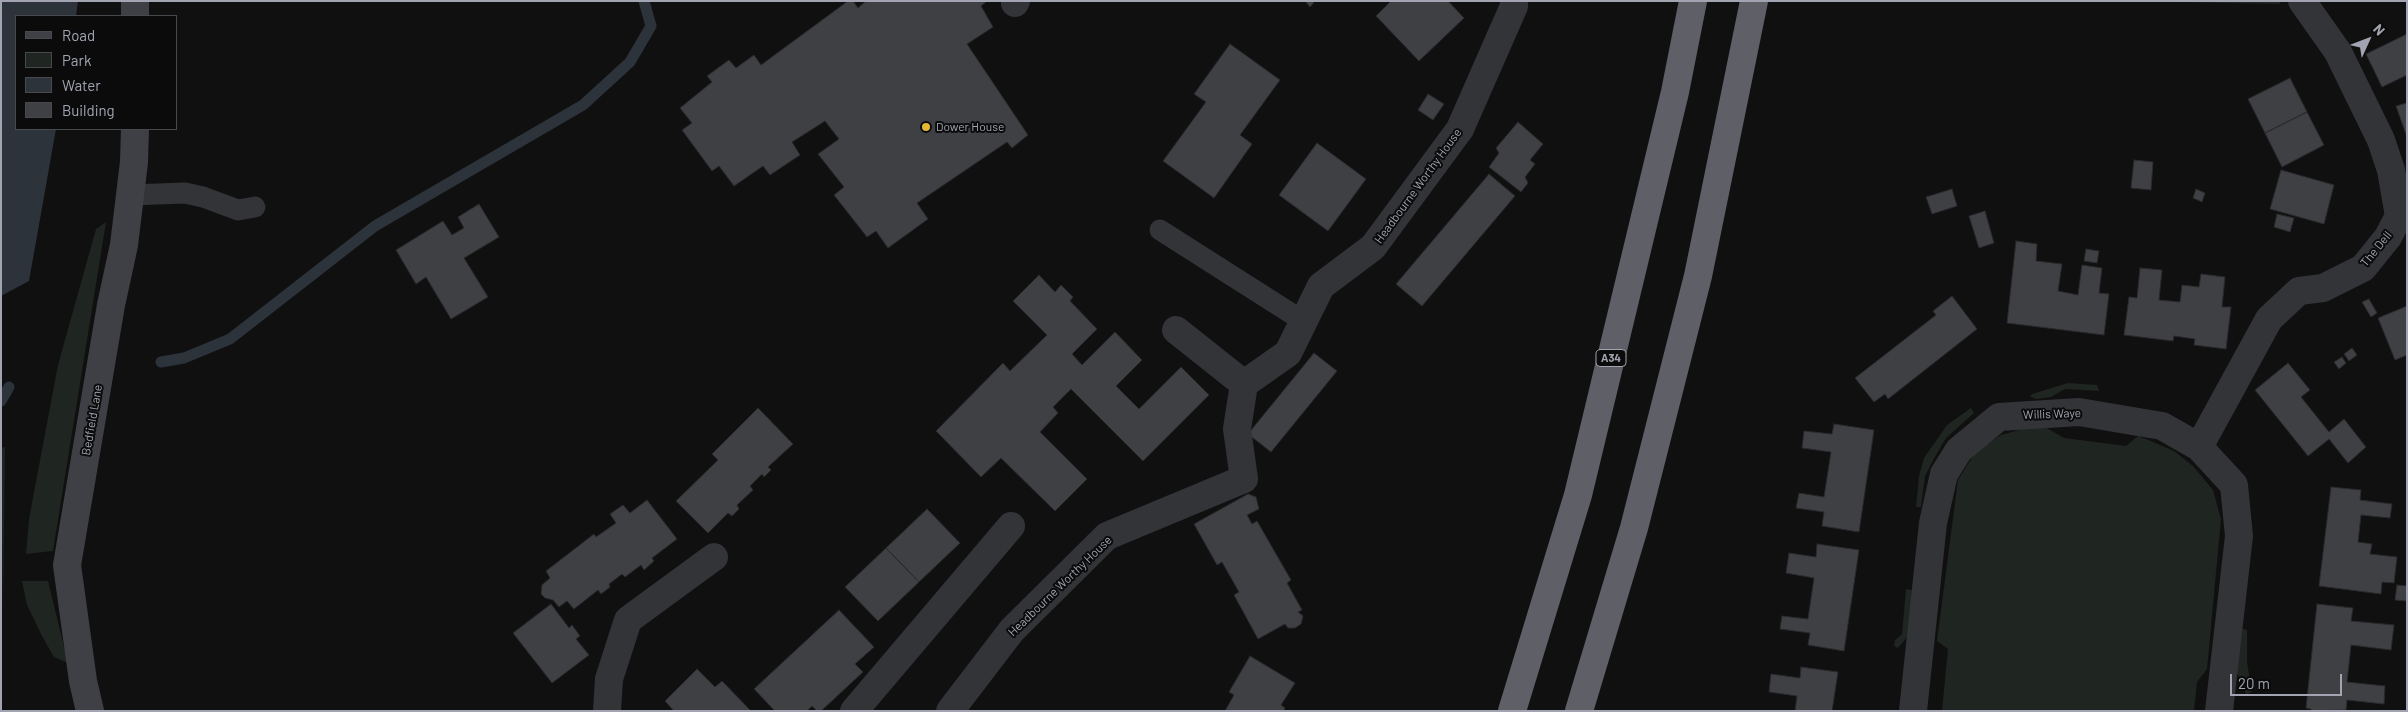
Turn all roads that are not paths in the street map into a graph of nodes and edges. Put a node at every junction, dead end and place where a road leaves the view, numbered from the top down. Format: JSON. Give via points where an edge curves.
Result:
{"nodes":[{"id":1,"x":135,"y":1,"type":"edge"},
{"id":2,"x":1514,"y":1,"type":"edge"},
{"id":3,"x":1693,"y":1,"type":"edge"},
{"id":4,"x":1754,"y":1,"type":"edge"},
{"id":5,"x":2302,"y":1,"type":"edge"},
{"id":6,"x":135,"y":15,"type":"edge"},
{"id":7,"x":135,"y":130,"type":"edge"},
{"id":8,"x":130,"y":195,"type":"junction"},
{"id":9,"x":255,"y":207,"type":"dead end"},
{"id":10,"x":1160,"y":230,"type":"dead end"},
{"id":11,"x":1303,"y":321,"type":"junction"},
{"id":12,"x":1176,"y":330,"type":"dead end"},
{"id":13,"x":1244,"y":384,"type":"junction"},
{"id":14,"x":2199,"y":447,"type":"junction"},
{"id":15,"x":1011,"y":526,"type":"dead end"},
{"id":16,"x":714,"y":557,"type":"dead end"},
{"id":17,"x":952,"y":710,"type":"edge"},
{"id":18,"x":90,"y":711,"type":"edge"},
{"id":19,"x":607,"y":711,"type":"edge"},
{"id":20,"x":854,"y":711,"type":"edge"},
{"id":21,"x":1512,"y":711,"type":"edge"},
{"id":22,"x":1579,"y":711,"type":"edge"},
{"id":23,"x":1914,"y":711,"type":"edge"},
{"id":24,"x":2219,"y":711,"type":"edge"}],
"edges":[{"from":1,"to":6,"type":"street"},
{"from":2,"to":11,"type":"street","name":"Headbourne Worthy House","via":[[1460,128],[1374,247],[1321,286]]},
{"from":3,"to":21,"type":"highway","number":"A34","via":[[1673,102],[1578,495]]},
{"from":4,"to":22,"type":"highway","via":[[1698,276],[1634,528]]},
{"from":5,"to":14,"type":"street","name":"The Dell","via":[[2338,52],[2381,140],[2391,170],[2399,216],[2388,237],[2363,268],[2322,288],[2298,291],[2269,319]]},
{"from":7,"to":8,"type":"street","name":"Bedfield Lane"},
{"from":8,"to":9,"type":"lane","via":[[185,193],[238,210]]},
{"from":8,"to":18,"type":"street","name":"Bedfield Lane","via":[[67,565]]},
{"from":10,"to":11,"type":"lane"},
{"from":11,"to":13,"type":"street","name":"Headbourne Worthy House","via":[[1288,353]]},
{"from":12,"to":13,"type":"street"},
{"from":13,"to":17,"type":"street","name":"Headbourne Worthy House","via":[[1237,429],[1244,480],[1107,536],[1012,630]]},
{"from":14,"to":23,"type":"street","name":"Willis Waye","via":[[2162,426],[2079,412],[1999,417],[1959,450],[1944,474],[1933,522]]},
{"from":14,"to":24,"type":"street","name":"Willis Waye","via":[[2234,485],[2239,536]]},
{"from":15,"to":20,"type":"street"},
{"from":16,"to":19,"type":"street","via":[[628,620],[609,679]]}]}
